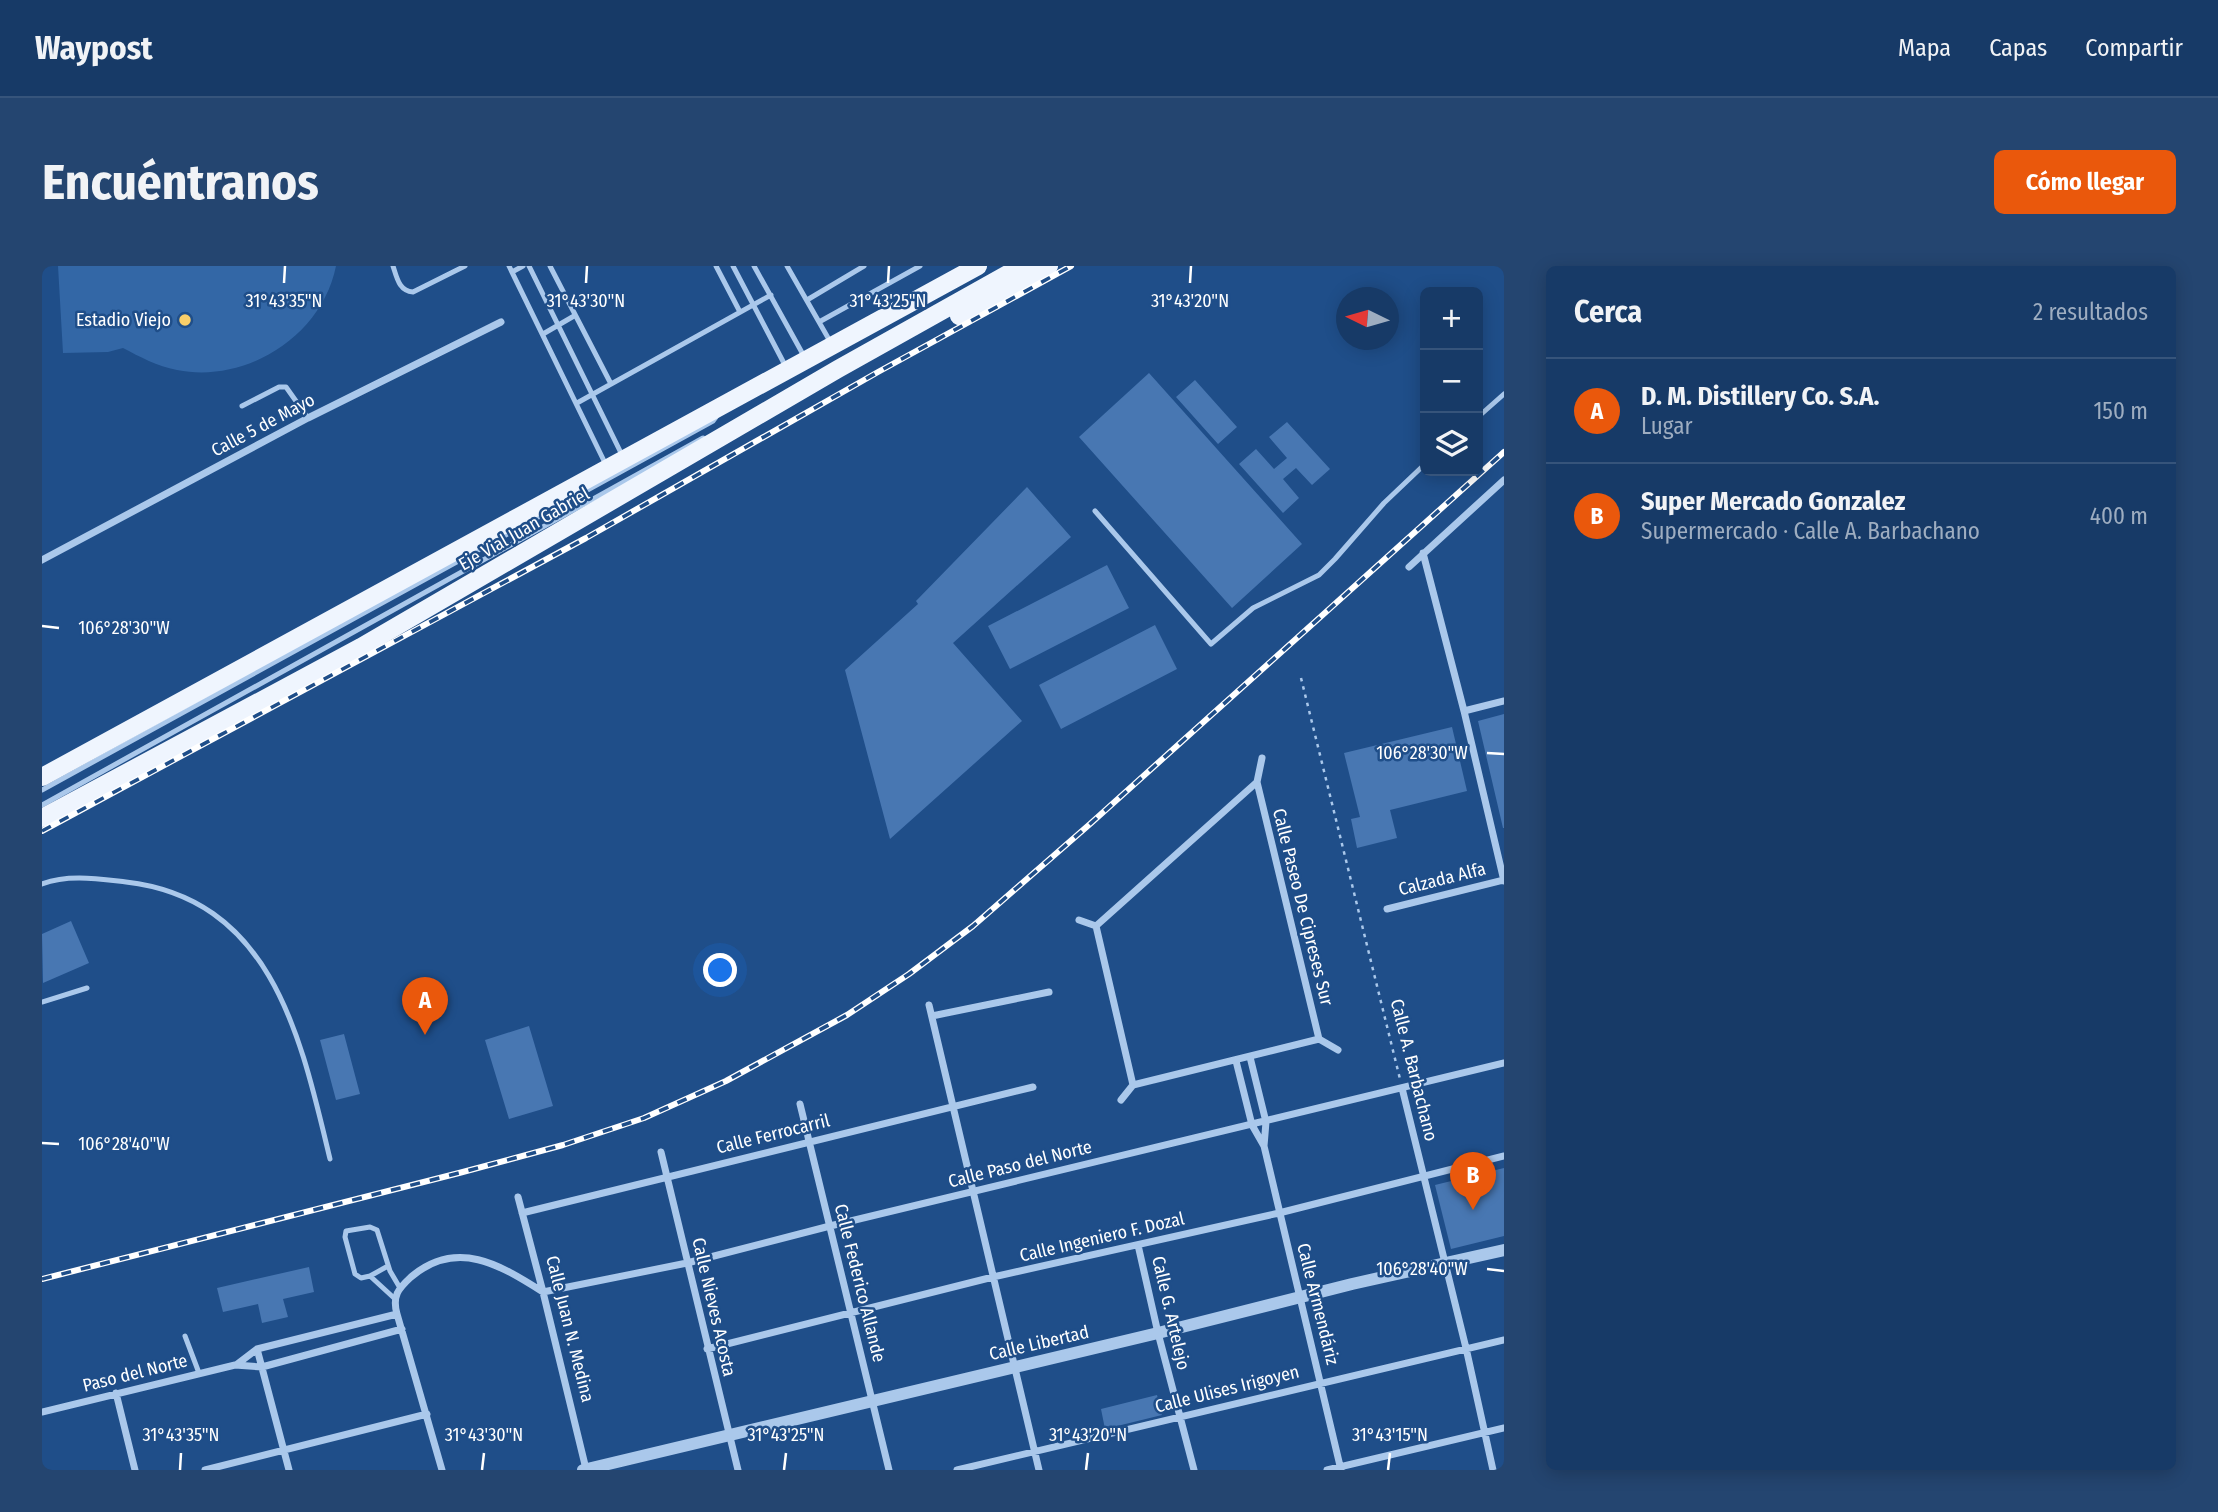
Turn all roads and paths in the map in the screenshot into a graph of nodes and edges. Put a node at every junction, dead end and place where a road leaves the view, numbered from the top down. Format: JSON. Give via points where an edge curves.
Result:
{"nodes":[{"id":1,"x":393,"y":266,"type":"edge"},
{"id":2,"x":465,"y":266,"type":"edge"},
{"id":3,"x":523,"y":266,"type":"edge"},
{"id":4,"x":529,"y":266,"type":"edge"},
{"id":5,"x":550,"y":266,"type":"edge"},
{"id":6,"x":716,"y":266,"type":"edge"},
{"id":7,"x":733,"y":266,"type":"edge"},
{"id":8,"x":754,"y":266,"type":"edge"},
{"id":9,"x":788,"y":266,"type":"edge"},
{"id":10,"x":864,"y":266,"type":"edge"},
{"id":11,"x":920,"y":266,"type":"edge"},
{"id":12,"x":978,"y":266,"type":"edge"},
{"id":13,"x":1022,"y":266,"type":"edge"},
{"id":14,"x":1049,"y":266,"type":"edge"},
{"id":15,"x":458,"y":268,"type":"edge"},
{"id":16,"x":511,"y":269,"type":"edge"},
{"id":17,"x":771,"y":295,"type":"junction"},
{"id":18,"x":807,"y":300,"type":"junction"},
{"id":19,"x":754,"y":304,"type":"junction"},
{"id":20,"x":740,"y":312,"type":"junction"},
{"id":21,"x":574,"y":316,"type":"junction"},
{"id":22,"x":501,"y":322,"type":"dead end"},
{"id":23,"x":819,"y":322,"type":"junction"},
{"id":24,"x":559,"y":326,"type":"junction"},
{"id":25,"x":543,"y":334,"type":"junction"},
{"id":26,"x":832,"y":346,"type":"junction"},
{"id":27,"x":807,"y":360,"type":"junction"},
{"id":28,"x":838,"y":369,"type":"junction"},
{"id":29,"x":788,"y":371,"type":"junction"},
{"id":30,"x":611,"y":384,"type":"junction"},
{"id":31,"x":592,"y":394,"type":"junction"},
{"id":32,"x":1504,"y":394,"type":"edge"},
{"id":33,"x":577,"y":403,"type":"junction"},
{"id":34,"x":242,"y":406,"type":"dead end"},
{"id":35,"x":723,"y":406,"type":"junction"},
{"id":36,"x":1483,"y":413,"type":"edge"},
{"id":37,"x":308,"y":418,"type":"junction"},
{"id":38,"x":732,"y":432,"type":"junction"},
{"id":39,"x":624,"y":460,"type":"junction"},
{"id":40,"x":608,"y":469,"type":"junction"},
{"id":41,"x":1420,"y":469,"type":"edge"},
{"id":42,"x":1504,"y":480,"type":"edge"},
{"id":43,"x":1095,"y":511,"type":"dead end"},
{"id":44,"x":1423,"y":554,"type":"junction"},
{"id":45,"x":42,"y":560,"type":"edge"},
{"id":46,"x":1409,"y":567,"type":"dead end"},
{"id":47,"x":1301,"y":678,"type":"dead end"},
{"id":48,"x":1504,"y":701,"type":"edge"},
{"id":49,"x":1464,"y":711,"type":"junction"},
{"id":50,"x":1262,"y":758,"type":"dead end"},
{"id":51,"x":42,"y":777,"type":"edge"},
{"id":52,"x":1257,"y":782,"type":"junction"},
{"id":53,"x":42,"y":790,"type":"edge"},
{"id":54,"x":42,"y":805,"type":"edge"},
{"id":55,"x":42,"y":818,"type":"edge"},
{"id":56,"x":1504,"y":880,"type":"edge"},
{"id":57,"x":42,"y":884,"type":"edge"},
{"id":58,"x":1387,"y":909,"type":"dead end"},
{"id":59,"x":1079,"y":920,"type":"dead end"},
{"id":60,"x":1096,"y":926,"type":"junction"},
{"id":61,"x":87,"y":988,"type":"dead end"},
{"id":62,"x":1049,"y":992,"type":"dead end"},
{"id":63,"x":42,"y":1002,"type":"edge"},
{"id":64,"x":929,"y":1005,"type":"dead end"},
{"id":65,"x":932,"y":1016,"type":"junction"},
{"id":66,"x":1319,"y":1039,"type":"junction"},
{"id":67,"x":1339,"y":1050,"type":"dead end"},
{"id":68,"x":1250,"y":1057,"type":"junction"},
{"id":69,"x":1236,"y":1061,"type":"junction"},
{"id":70,"x":1504,"y":1063,"type":"edge"},
{"id":71,"x":1133,"y":1085,"type":"junction"},
{"id":72,"x":1033,"y":1087,"type":"dead end"},
{"id":73,"x":1402,"y":1088,"type":"junction"},
{"id":74,"x":1121,"y":1100,"type":"dead end"},
{"id":75,"x":800,"y":1104,"type":"dead end"},
{"id":76,"x":953,"y":1106,"type":"junction"},
{"id":77,"x":1266,"y":1122,"type":"junction"},
{"id":78,"x":1252,"y":1125,"type":"junction"},
{"id":79,"x":809,"y":1141,"type":"junction"},
{"id":80,"x":1264,"y":1146,"type":"junction"},
{"id":81,"x":661,"y":1152,"type":"dead end"},
{"id":82,"x":1504,"y":1156,"type":"edge"},
{"id":83,"x":330,"y":1159,"type":"dead end"},
{"id":84,"x":1424,"y":1175,"type":"junction"},
{"id":85,"x":668,"y":1177,"type":"junction"},
{"id":86,"x":972,"y":1192,"type":"junction"},
{"id":87,"x":518,"y":1197,"type":"dead end"},
{"id":88,"x":522,"y":1213,"type":"junction"},
{"id":89,"x":1279,"y":1213,"type":"junction"},
{"id":90,"x":830,"y":1226,"type":"junction"},
{"id":91,"x":1138,"y":1245,"type":"junction"},
{"id":92,"x":1504,"y":1250,"type":"edge"},
{"id":93,"x":687,"y":1263,"type":"junction"},
{"id":94,"x":1445,"y":1263,"type":"junction"},
{"id":95,"x":388,"y":1266,"type":"junction"},
{"id":96,"x":370,"y":1276,"type":"junction"},
{"id":97,"x":993,"y":1277,"type":"junction"},
{"id":98,"x":400,"y":1288,"type":"junction"},
{"id":99,"x":544,"y":1292,"type":"junction"},
{"id":100,"x":394,"y":1298,"type":"junction"},
{"id":101,"x":1300,"y":1298,"type":"junction"},
{"id":102,"x":851,"y":1313,"type":"junction"},
{"id":103,"x":397,"y":1314,"type":"junction"},
{"id":104,"x":402,"y":1329,"type":"junction"},
{"id":105,"x":1158,"y":1333,"type":"junction"},
{"id":106,"x":185,"y":1336,"type":"dead end"},
{"id":107,"x":1504,"y":1340,"type":"edge"},
{"id":108,"x":1466,"y":1348,"type":"junction"},
{"id":109,"x":257,"y":1349,"type":"junction"},
{"id":110,"x":707,"y":1349,"type":"junction"},
{"id":111,"x":235,"y":1365,"type":"junction"},
{"id":112,"x":1014,"y":1366,"type":"junction"},
{"id":113,"x":262,"y":1367,"type":"junction"},
{"id":114,"x":199,"y":1373,"type":"junction"},
{"id":115,"x":1321,"y":1383,"type":"junction"},
{"id":116,"x":116,"y":1393,"type":"junction"},
{"id":117,"x":873,"y":1401,"type":"junction"},
{"id":118,"x":42,"y":1412,"type":"edge"},
{"id":119,"x":427,"y":1414,"type":"junction"},
{"id":120,"x":1180,"y":1417,"type":"junction"},
{"id":121,"x":1504,"y":1428,"type":"edge"},
{"id":122,"x":1484,"y":1433,"type":"junction"},
{"id":123,"x":728,"y":1435,"type":"junction"},
{"id":124,"x":284,"y":1450,"type":"junction"},
{"id":125,"x":1034,"y":1451,"type":"junction"},
{"id":126,"x":1341,"y":1468,"type":"edge"},
{"id":127,"x":135,"y":1470,"type":"edge"},
{"id":128,"x":205,"y":1470,"type":"edge"},
{"id":129,"x":289,"y":1470,"type":"edge"},
{"id":130,"x":442,"y":1470,"type":"edge"},
{"id":131,"x":585,"y":1470,"type":"edge"},
{"id":132,"x":738,"y":1470,"type":"edge"},
{"id":133,"x":890,"y":1470,"type":"edge"},
{"id":134,"x":957,"y":1470,"type":"edge"},
{"id":135,"x":1039,"y":1470,"type":"edge"},
{"id":136,"x":1194,"y":1470,"type":"edge"},
{"id":137,"x":1326,"y":1470,"type":"edge"},
{"id":138,"x":1493,"y":1470,"type":"edge"}],
"edges":[{"from":1,"to":15,"type":"lane","via":[[399,285],[408,292]]},
{"from":2,"to":15,"type":"lane"},
{"from":3,"to":16,"type":"lane"},
{"from":4,"to":24,"type":"lane"},
{"from":5,"to":21,"type":"lane"},
{"from":6,"to":20,"type":"lane"},
{"from":7,"to":19,"type":"lane"},
{"from":8,"to":17,"type":"lane"},
{"from":9,"to":18,"type":"lane"},
{"from":10,"to":18,"type":"lane"},
{"from":11,"to":23,"type":"lane"},
{"from":12,"to":26,"type":"main road","name":"Eje Vial Juan Gabriel"},
{"from":13,"to":28,"type":"main road","name":"Eje Vial Juan Gabriel"},
{"from":14,"to":28,"type":"main road","via":[[904,346]]},
{"from":16,"to":25,"type":"lane"},
{"from":17,"to":19,"type":"lane"},
{"from":17,"to":27,"type":"lane"},
{"from":18,"to":23,"type":"lane"},
{"from":19,"to":20,"type":"lane"},
{"from":19,"to":29,"type":"lane"},
{"from":20,"to":30,"type":"lane"},
{"from":21,"to":24,"type":"lane"},
{"from":21,"to":30,"type":"lane"},
{"from":22,"to":37,"type":"street","name":"Calle 5 de Mayo"},
{"from":23,"to":26,"type":"lane"},
{"from":24,"to":25,"type":"lane"},
{"from":24,"to":31,"type":"lane"},
{"from":25,"to":33,"type":"lane"},
{"from":26,"to":27,"type":"main road","name":"Eje Vial Juan Gabriel"},
{"from":27,"to":29,"type":"main road","name":"Eje Vial Juan Gabriel"},
{"from":28,"to":38,"type":"main road","name":"Eje Vial Juan Gabriel"},
{"from":29,"to":35,"type":"main road","name":"Eje Vial Juan Gabriel"},
{"from":30,"to":31,"type":"lane"},
{"from":31,"to":33,"type":"lane"},
{"from":31,"to":39,"type":"lane"},
{"from":32,"to":36,"type":"lane"},
{"from":33,"to":40,"type":"lane"},
{"from":34,"to":37,"type":"lane","via":[[286,387]]},
{"from":35,"to":39,"type":"main road","name":"Eje Vial Juan Gabriel"},
{"from":35,"to":53,"type":"lane","via":[[713,421]]},
{"from":37,"to":45,"type":"street","name":"Calle 5 de Mayo"},
{"from":38,"to":54,"type":"lane","via":[[709,435]]},
{"from":38,"to":55,"type":"main road","name":"Eje Vial Juan Gabriel","via":[[361,647]]},
{"from":39,"to":40,"type":"main road","name":"Eje Vial Juan Gabriel"},
{"from":40,"to":51,"type":"main road","name":"Eje Vial Juan Gabriel"},
{"from":41,"to":43,"type":"lane","via":[[1319,575],[1252,608],[1211,644]]},
{"from":42,"to":44,"type":"street"},
{"from":44,"to":46,"type":"street"},
{"from":44,"to":49,"type":"street"},
{"from":47,"to":73,"type":"path","name":"Calle A. Barbachano"},
{"from":48,"to":49,"type":"street"},
{"from":49,"to":56,"type":"street"},
{"from":50,"to":52,"type":"street"},
{"from":52,"to":60,"type":"street"},
{"from":52,"to":66,"type":"street","name":"Calle Paseo De Cipreses Sur"},
{"from":56,"to":58,"type":"street","name":"Calzada Alfa"},
{"from":57,"to":83,"type":"lane","via":[[70,878],[166,889],[191,900],[241,937],[287,1008]]},
{"from":59,"to":60,"type":"street"},
{"from":60,"to":71,"type":"street"},
{"from":61,"to":63,"type":"lane"},
{"from":62,"to":65,"type":"street"},
{"from":64,"to":65,"type":"street"},
{"from":65,"to":76,"type":"street"},
{"from":66,"to":67,"type":"street"},
{"from":66,"to":68,"type":"street"},
{"from":68,"to":69,"type":"street"},
{"from":68,"to":77,"type":"street","name":"Calle Armendáriz"},
{"from":69,"to":71,"type":"street"},
{"from":69,"to":78,"type":"street","name":"Calle Armendáriz"},
{"from":70,"to":73,"type":"street","name":"Calle Paso del Norte"},
{"from":71,"to":74,"type":"street"},
{"from":72,"to":76,"type":"street","name":"Calle Ferrocarril"},
{"from":73,"to":77,"type":"street","name":"Calle Paso del Norte"},
{"from":73,"to":84,"type":"street","name":"Calle A. Barbachano"},
{"from":75,"to":79,"type":"street","name":"Calle Federico Allande"},
{"from":76,"to":79,"type":"street","name":"Calle Ferrocarril"},
{"from":76,"to":86,"type":"street"},
{"from":77,"to":78,"type":"street","name":"Calle Paso del Norte"},
{"from":77,"to":80,"type":"street","name":"Calle Armendáriz"},
{"from":78,"to":80,"type":"street","name":"Calle Armendáriz"},
{"from":78,"to":86,"type":"street","name":"Calle Paso del Norte"},
{"from":79,"to":85,"type":"street","name":"Calle Ferrocarril"},
{"from":79,"to":90,"type":"street","name":"Calle Federico Allande"},
{"from":80,"to":89,"type":"street","name":"Calle Armendáriz"},
{"from":81,"to":85,"type":"street","name":"Calle Nieves Acosta"},
{"from":82,"to":84,"type":"street","name":"Calle Ingeniero F. Dozal"},
{"from":84,"to":89,"type":"street","name":"Calle Ingeniero F. Dozal"},
{"from":84,"to":94,"type":"street","name":"Calle A. Barbachano"},
{"from":85,"to":88,"type":"street","name":"Calle Ferrocarril"},
{"from":85,"to":93,"type":"street","name":"Calle Nieves Acosta"},
{"from":86,"to":90,"type":"street","name":"Calle Paso del Norte"},
{"from":86,"to":97,"type":"street"},
{"from":87,"to":88,"type":"street","name":"Calle Juan N. Medina"},
{"from":88,"to":99,"type":"street","name":"Calle Juan N. Medina"},
{"from":89,"to":91,"type":"street","name":"Calle Ingeniero F. Dozal"},
{"from":89,"to":101,"type":"street","name":"Calle Armendáriz"},
{"from":90,"to":93,"type":"street","name":"Calle Paso del Norte"},
{"from":90,"to":102,"type":"street","name":"Calle Federico Allande"},
{"from":91,"to":97,"type":"street","name":"Calle Ingeniero F. Dozal"},
{"from":91,"to":105,"type":"street","name":"Calle G. Artelejo"},
{"from":92,"to":94,"type":"street","name":"Calle Libertad"},
{"from":93,"to":99,"type":"street","name":"Calle Paso del Norte"},
{"from":93,"to":110,"type":"street","name":"Calle Nieves Acosta"},
{"from":94,"to":101,"type":"street","name":"Calle Libertad"},
{"from":94,"to":108,"type":"street","name":"Calle A. Barbachano"},
{"from":95,"to":96,"type":"lane"},
{"from":95,"to":96,"type":"lane","via":[[377,1230],[349,1229],[345,1237],[353,1271],[360,1278]]},
{"from":95,"to":98,"type":"lane"},
{"from":96,"to":100,"type":"lane"},
{"from":97,"to":102,"type":"street","name":"Calle Ingeniero F. Dozal"},
{"from":97,"to":112,"type":"street"},
{"from":98,"to":99,"type":"street","via":[[432,1263],[465,1257],[501,1268]]},
{"from":98,"to":100,"type":"street"},
{"from":99,"to":131,"type":"street","name":"Calle Juan N. Medina"},
{"from":100,"to":103,"type":"street"},
{"from":101,"to":105,"type":"street","name":"Calle Libertad"},
{"from":101,"to":115,"type":"street","name":"Calle Armendáriz"},
{"from":102,"to":110,"type":"street","name":"Calle Ingeniero F. Dozal"},
{"from":102,"to":117,"type":"street","name":"Calle Federico Allande"},
{"from":103,"to":104,"type":"street"},
{"from":103,"to":109,"type":"street","name":"Paso del Norte"},
{"from":104,"to":113,"type":"street","name":"Paso del Norte"},
{"from":104,"to":119,"type":"street"},
{"from":105,"to":112,"type":"street","name":"Calle Libertad"},
{"from":105,"to":120,"type":"street","name":"Calle G. Artelejo"},
{"from":106,"to":114,"type":"lane"},
{"from":107,"to":108,"type":"street","name":"Calle Ulises Irigoyen"},
{"from":108,"to":115,"type":"street","name":"Calle Ulises Irigoyen"},
{"from":108,"to":122,"type":"street","name":"Calle A. Barbachano"},
{"from":109,"to":111,"type":"street","name":"Paso del Norte"},
{"from":109,"to":113,"type":"street"},
{"from":110,"to":123,"type":"street","name":"Calle Nieves Acosta"},
{"from":111,"to":113,"type":"street","name":"Paso del Norte"},
{"from":111,"to":114,"type":"street","name":"Paso del Norte"},
{"from":112,"to":117,"type":"street","name":"Calle Libertad"},
{"from":112,"to":125,"type":"street"},
{"from":113,"to":124,"type":"street"},
{"from":114,"to":116,"type":"street","name":"Paso del Norte"},
{"from":115,"to":120,"type":"street","name":"Calle Ulises Irigoyen"},
{"from":115,"to":126,"type":"street","name":"Calle Armendáriz"},
{"from":116,"to":118,"type":"street","name":"Paso del Norte"},
{"from":116,"to":127,"type":"street"},
{"from":117,"to":123,"type":"street","name":"Calle Libertad"},
{"from":117,"to":133,"type":"street","name":"Calle Federico Allande"},
{"from":119,"to":124,"type":"street"},
{"from":119,"to":130,"type":"street"},
{"from":120,"to":125,"type":"street","name":"Calle Ulises Irigoyen"},
{"from":120,"to":136,"type":"street","name":"Calle G. Artelejo"},
{"from":121,"to":122,"type":"street"},
{"from":122,"to":126,"type":"street"},
{"from":122,"to":138,"type":"street","name":"Calle A. Barbachano"},
{"from":123,"to":131,"type":"street","name":"Calle Libertad"},
{"from":123,"to":132,"type":"street","name":"Calle Nieves Acosta"},
{"from":124,"to":128,"type":"street"},
{"from":124,"to":129,"type":"street"},
{"from":125,"to":134,"type":"street","name":"Calle Ulises Irigoyen"},
{"from":125,"to":135,"type":"street"},
{"from":126,"to":137,"type":"street"}]}
